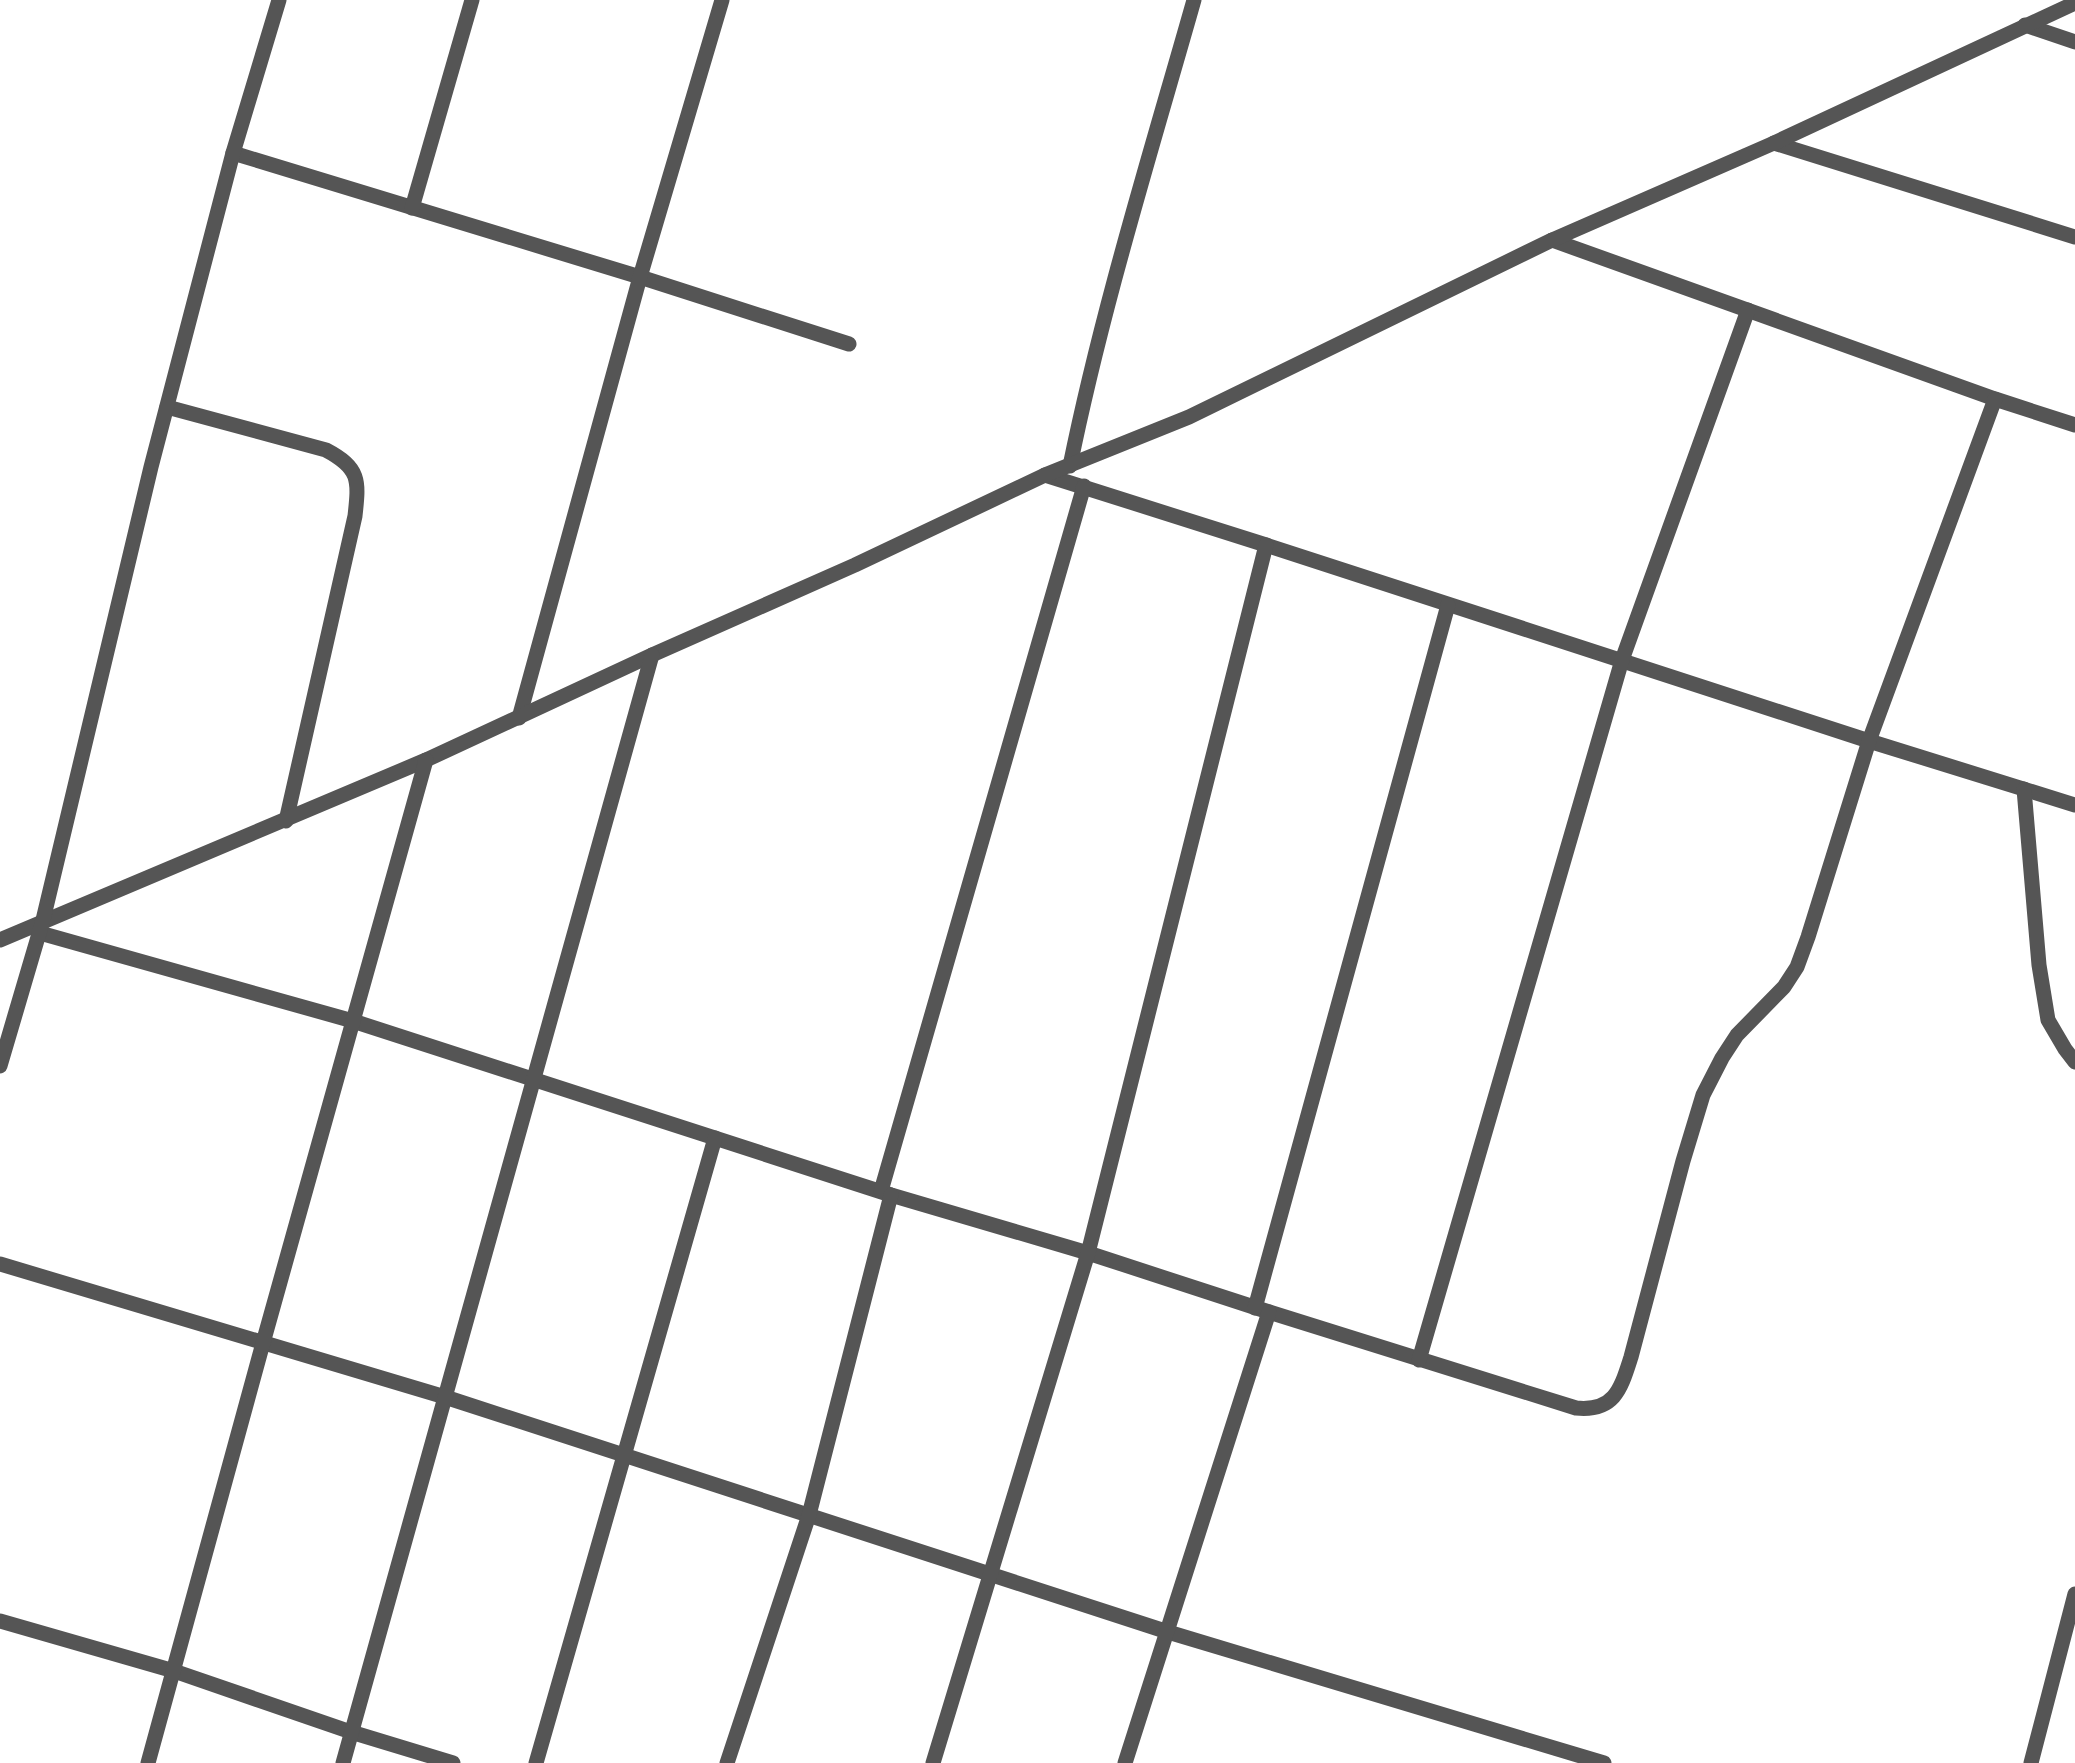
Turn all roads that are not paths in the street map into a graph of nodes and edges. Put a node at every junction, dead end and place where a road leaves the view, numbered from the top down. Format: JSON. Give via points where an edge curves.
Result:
{"nodes":[{"id":1,"x":279,"y":0,"type":"edge"},
{"id":2,"x":472,"y":0,"type":"edge"},
{"id":3,"x":722,"y":0,"type":"edge"},
{"id":4,"x":1194,"y":0,"type":"edge"},
{"id":5,"x":2075,"y":3,"type":"edge"},
{"id":6,"x":2025,"y":25,"type":"junction"},
{"id":7,"x":2075,"y":42,"type":"edge"},
{"id":8,"x":1774,"y":143,"type":"junction"},
{"id":9,"x":233,"y":153,"type":"junction"},
{"id":10,"x":412,"y":208,"type":"junction"},
{"id":11,"x":2075,"y":237,"type":"edge"},
{"id":12,"x":1552,"y":240,"type":"junction"},
{"id":13,"x":640,"y":277,"type":"junction"},
{"id":14,"x":1748,"y":310,"type":"junction"},
{"id":15,"x":849,"y":344,"type":"dead end"},
{"id":16,"x":1995,"y":399,"type":"junction"},
{"id":17,"x":167,"y":407,"type":"junction"},
{"id":18,"x":2075,"y":424,"type":"edge"},
{"id":19,"x":1070,"y":466,"type":"junction"},
{"id":20,"x":1045,"y":475,"type":"junction"},
{"id":21,"x":1084,"y":486,"type":"junction"},
{"id":22,"x":1266,"y":545,"type":"junction"},
{"id":23,"x":1448,"y":605,"type":"junction"},
{"id":24,"x":652,"y":656,"type":"junction"},
{"id":25,"x":1622,"y":660,"type":"junction"},
{"id":26,"x":519,"y":718,"type":"junction"},
{"id":27,"x":1869,"y":741,"type":"junction"},
{"id":28,"x":426,"y":760,"type":"junction"},
{"id":29,"x":2024,"y":789,"type":"junction"},
{"id":30,"x":2075,"y":805,"type":"edge"},
{"id":31,"x":285,"y":821,"type":"junction"},
{"id":32,"x":41,"y":927,"type":"junction"},
{"id":33,"x":0,"y":939,"type":"edge"},
{"id":34,"x":353,"y":1021,"type":"junction"},
{"id":35,"x":2075,"y":1062,"type":"edge"},
{"id":36,"x":0,"y":1066,"type":"edge"},
{"id":37,"x":533,"y":1080,"type":"junction"},
{"id":38,"x":715,"y":1138,"type":"junction"},
{"id":39,"x":886,"y":1193,"type":"junction"},
{"id":40,"x":1088,"y":1253,"type":"junction"},
{"id":41,"x":0,"y":1264,"type":"edge"},
{"id":42,"x":1262,"y":1310,"type":"junction"},
{"id":43,"x":263,"y":1343,"type":"junction"},
{"id":44,"x":1419,"y":1360,"type":"junction"},
{"id":45,"x":445,"y":1397,"type":"junction"},
{"id":46,"x":624,"y":1455,"type":"junction"},
{"id":47,"x":809,"y":1515,"type":"junction"},
{"id":48,"x":991,"y":1574,"type":"junction"},
{"id":49,"x":2075,"y":1594,"type":"edge"},
{"id":50,"x":0,"y":1621,"type":"edge"},
{"id":51,"x":1168,"y":1632,"type":"junction"},
{"id":52,"x":174,"y":1671,"type":"junction"},
{"id":53,"x":351,"y":1732,"type":"junction"},
{"id":54,"x":148,"y":1763,"type":"edge"},
{"id":55,"x":343,"y":1763,"type":"edge"},
{"id":56,"x":453,"y":1763,"type":"edge"},
{"id":57,"x":536,"y":1763,"type":"edge"},
{"id":58,"x":726,"y":1763,"type":"edge"},
{"id":59,"x":933,"y":1763,"type":"edge"},
{"id":60,"x":1125,"y":1763,"type":"edge"},
{"id":61,"x":1604,"y":1763,"type":"edge"},
{"id":62,"x":2031,"y":1763,"type":"edge"}],
"edges":[{"from":1,"to":9,"type":"street"},
{"from":2,"to":10,"type":"street"},
{"from":3,"to":13,"type":"street"},
{"from":4,"to":19,"type":"street","via":[[1116,273]]},
{"from":5,"to":6,"type":"street"},
{"from":6,"to":7,"type":"street"},
{"from":6,"to":8,"type":"street"},
{"from":8,"to":11,"type":"street"},
{"from":8,"to":12,"type":"street"},
{"from":9,"to":10,"type":"street"},
{"from":9,"to":17,"type":"street"},
{"from":10,"to":13,"type":"street"},
{"from":12,"to":14,"type":"street"},
{"from":12,"to":19,"type":"street","via":[[1189,417]]},
{"from":13,"to":15,"type":"street"},
{"from":13,"to":26,"type":"street"},
{"from":14,"to":16,"type":"street"},
{"from":14,"to":25,"type":"street"},
{"from":16,"to":18,"type":"street"},
{"from":16,"to":27,"type":"street"},
{"from":17,"to":31,"type":"street","via":[[326,450],[347,463],[356,478],[355,516]]},
{"from":17,"to":32,"type":"street"},
{"from":19,"to":20,"type":"street"},
{"from":20,"to":21,"type":"street"},
{"from":20,"to":24,"type":"street"},
{"from":21,"to":22,"type":"street"},
{"from":21,"to":39,"type":"street"},
{"from":22,"to":23,"type":"street"},
{"from":22,"to":40,"type":"street"},
{"from":23,"to":25,"type":"street"},
{"from":23,"to":42,"type":"street"},
{"from":24,"to":26,"type":"street"},
{"from":24,"to":37,"type":"street"},
{"from":25,"to":27,"type":"street"},
{"from":25,"to":44,"type":"street"},
{"from":26,"to":28,"type":"street"},
{"from":27,"to":29,"type":"street"},
{"from":27,"to":44,"type":"street","via":[[1797,967],[1784,987],[1737,1035],[1703,1095],[1632,1357],[1615,1396],[1598,1407],[1576,1408]]},
{"from":28,"to":31,"type":"street"},
{"from":28,"to":34,"type":"street"},
{"from":29,"to":30,"type":"street"},
{"from":29,"to":35,"type":"street","via":[[2039,965],[2048,1020]]},
{"from":31,"to":32,"type":"street"},
{"from":32,"to":33,"type":"street"},
{"from":32,"to":34,"type":"street"},
{"from":32,"to":36,"type":"street"},
{"from":34,"to":37,"type":"street"},
{"from":34,"to":43,"type":"street"},
{"from":37,"to":38,"type":"street"},
{"from":37,"to":45,"type":"street"},
{"from":38,"to":39,"type":"street"},
{"from":38,"to":46,"type":"street"},
{"from":39,"to":40,"type":"street"},
{"from":39,"to":47,"type":"street"},
{"from":40,"to":42,"type":"street"},
{"from":40,"to":48,"type":"street"},
{"from":41,"to":43,"type":"street"},
{"from":42,"to":44,"type":"street"},
{"from":42,"to":51,"type":"street"},
{"from":43,"to":45,"type":"street"},
{"from":43,"to":52,"type":"street"},
{"from":45,"to":46,"type":"street"},
{"from":45,"to":53,"type":"street"},
{"from":46,"to":47,"type":"street"},
{"from":46,"to":57,"type":"street"},
{"from":47,"to":48,"type":"street"},
{"from":47,"to":58,"type":"street"},
{"from":48,"to":51,"type":"street"},
{"from":48,"to":59,"type":"street"},
{"from":49,"to":62,"type":"street"},
{"from":50,"to":52,"type":"street"},
{"from":51,"to":60,"type":"street"},
{"from":51,"to":61,"type":"street"},
{"from":52,"to":53,"type":"street"},
{"from":52,"to":54,"type":"street"},
{"from":53,"to":55,"type":"street"},
{"from":53,"to":56,"type":"street"}]}
